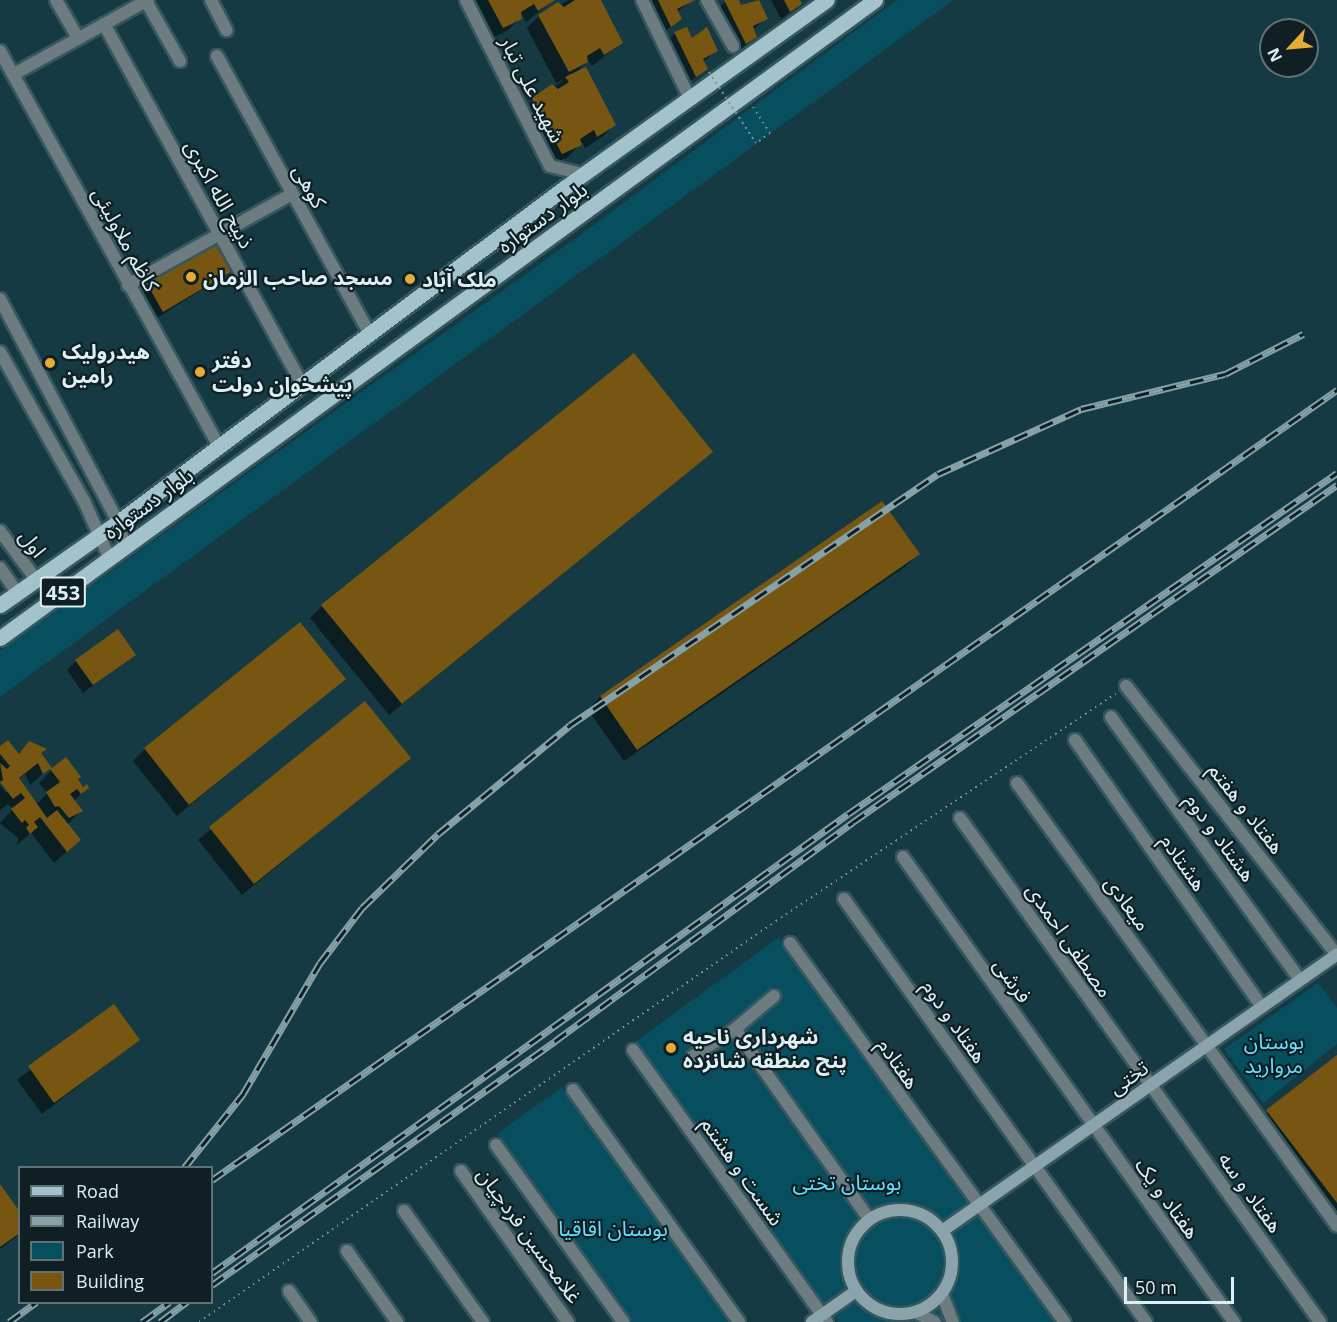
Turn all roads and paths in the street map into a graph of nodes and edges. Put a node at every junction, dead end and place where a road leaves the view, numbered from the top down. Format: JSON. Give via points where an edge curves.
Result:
{"nodes":[{"id":1,"x":56,"y":0,"type":"edge"},
{"id":2,"x":211,"y":0,"type":"edge"},
{"id":3,"x":466,"y":0,"type":"edge"},
{"id":4,"x":642,"y":0,"type":"edge"},
{"id":5,"x":707,"y":0,"type":"edge"},
{"id":6,"x":827,"y":0,"type":"edge"},
{"id":7,"x":875,"y":0,"type":"edge"},
{"id":8,"x":140,"y":2,"type":"edge"},
{"id":9,"x":104,"y":24,"type":"junction"},
{"id":10,"x":226,"y":30,"type":"dead end"},
{"id":11,"x":78,"y":38,"type":"junction"},
{"id":12,"x":733,"y":46,"type":"dead end"},
{"id":13,"x":0,"y":51,"type":"edge"},
{"id":14,"x":217,"y":56,"type":"dead end"},
{"id":15,"x":180,"y":61,"type":"dead end"},
{"id":16,"x":709,"y":72,"type":"dead end"},
{"id":17,"x":14,"y":74,"type":"junction"},
{"id":18,"x":745,"y":96,"type":"junction"},
{"id":19,"x":690,"y":99,"type":"junction"},
{"id":20,"x":583,"y":174,"type":"junction"},
{"id":21,"x":292,"y":194,"type":"junction"},
{"id":22,"x":220,"y":234,"type":"junction"},
{"id":23,"x":128,"y":285,"type":"junction"},
{"id":24,"x":0,"y":299,"type":"edge"},
{"id":25,"x":370,"y":334,"type":"junction"},
{"id":26,"x":0,"y":352,"type":"edge"},
{"id":27,"x":301,"y":383,"type":"junction"},
{"id":28,"x":218,"y":445,"type":"junction"},
{"id":29,"x":118,"y":522,"type":"junction"},
{"id":30,"x":0,"y":531,"type":"edge"},
{"id":31,"x":99,"y":535,"type":"junction"},
{"id":32,"x":125,"y":546,"type":"junction"},
{"id":33,"x":110,"y":557,"type":"junction"},
{"id":34,"x":0,"y":568,"type":"edge"},
{"id":35,"x":35,"y":578,"type":"junction"},
{"id":36,"x":17,"y":592,"type":"junction"},
{"id":37,"x":0,"y":604,"type":"edge"},
{"id":38,"x":0,"y":638,"type":"edge"},
{"id":39,"x":1126,"y":686,"type":"joint"},
{"id":40,"x":1112,"y":717,"type":"dead end"},
{"id":41,"x":1075,"y":740,"type":"dead end"},
{"id":42,"x":1017,"y":783,"type":"dead end"},
{"id":43,"x":960,"y":818,"type":"dead end"},
{"id":44,"x":903,"y":857,"type":"dead end"},
{"id":45,"x":844,"y":899,"type":"dead end"},
{"id":46,"x":790,"y":943,"type":"dead end"},
{"id":47,"x":1337,"y":955,"type":"edge"},
{"id":48,"x":1300,"y":980,"type":"junction"},
{"id":49,"x":774,"y":996,"type":"dead end"},
{"id":50,"x":1262,"y":1007,"type":"junction"},
{"id":51,"x":735,"y":1029,"type":"junction"},
{"id":52,"x":1207,"y":1045,"type":"junction"},
{"id":53,"x":633,"y":1050,"type":"dead end"},
{"id":54,"x":693,"y":1056,"type":"dead end"},
{"id":55,"x":1149,"y":1086,"type":"junction"},
{"id":56,"x":573,"y":1090,"type":"dead end"},
{"id":57,"x":1092,"y":1126,"type":"junction"},
{"id":58,"x":496,"y":1144,"type":"dead end"},
{"id":59,"x":1034,"y":1166,"type":"junction"},
{"id":60,"x":461,"y":1171,"type":"dead end"},
{"id":61,"x":977,"y":1206,"type":"junction"},
{"id":62,"x":404,"y":1211,"type":"dead end"},
{"id":63,"x":869,"y":1219,"type":"junction"},
{"id":64,"x":1337,"y":1226,"type":"edge"},
{"id":65,"x":942,"y":1231,"type":"junction"},
{"id":66,"x":347,"y":1251,"type":"dead end"},
{"id":67,"x":290,"y":1291,"type":"dead end"},
{"id":68,"x":856,"y":1291,"type":"junction"},
{"id":69,"x":942,"y":1294,"type":"junction"},
{"id":70,"x":915,"y":1312,"type":"junction"},
{"id":71,"x":820,"y":1320,"type":"edge"},
{"id":72,"x":199,"y":1322,"type":"edge"},
{"id":73,"x":311,"y":1322,"type":"edge"},
{"id":74,"x":397,"y":1322,"type":"edge"},
{"id":75,"x":483,"y":1322,"type":"edge"},
{"id":76,"x":568,"y":1322,"type":"edge"},
{"id":77,"x":623,"y":1322,"type":"edge"},
{"id":78,"x":739,"y":1322,"type":"edge"},
{"id":79,"x":935,"y":1322,"type":"edge"},
{"id":80,"x":953,"y":1322,"type":"edge"},
{"id":81,"x":1064,"y":1322,"type":"edge"},
{"id":82,"x":1146,"y":1322,"type":"edge"},
{"id":83,"x":1234,"y":1322,"type":"edge"},
{"id":84,"x":1320,"y":1322,"type":"edge"}],
"edges":[{"from":1,"to":11,"type":"street"},
{"from":2,"to":10,"type":"street"},
{"from":3,"to":20,"type":"street","name":"شهید علی تبار","via":[[550,166]]},
{"from":4,"to":19,"type":"street"},
{"from":5,"to":12,"type":"street"},
{"from":6,"to":19,"type":"main road","name":"بلوار دستواره","number":"453"},
{"from":7,"to":18,"type":"main road","name":"بلوار دستواره","number":"453"},
{"from":8,"to":9,"type":"street"},
{"from":8,"to":15,"type":"street"},
{"from":9,"to":11,"type":"street"},
{"from":9,"to":22,"type":"street","name":"ذبیح الله اکبری"},
{"from":11,"to":17,"type":"street"},
{"from":13,"to":17,"type":"street","name":"کاظم ملاولیئی"},
{"from":14,"to":21,"type":"street","name":"کوهی"},
{"from":16,"to":18,"type":"path","bridge":true,"via":[[756,143],[770,133]]},
{"from":17,"to":23,"type":"street","name":"کاظم ملاولیئی"},
{"from":18,"to":32,"type":"main road","name":"بلوار دستواره","number":"453"},
{"from":19,"to":20,"type":"main road","name":"بلوار دستواره","number":"453"},
{"from":20,"to":25,"type":"main road","name":"بلوار دستواره","number":"453"},
{"from":21,"to":22,"type":"street"},
{"from":21,"to":25,"type":"street","name":"کوهی"},
{"from":22,"to":23,"type":"street"},
{"from":22,"to":27,"type":"street","name":"ذبیح الله اکبری"},
{"from":23,"to":28,"type":"street","name":"کاظم ملاولیئی"},
{"from":24,"to":29,"type":"street"},
{"from":25,"to":27,"type":"main road","name":"بلوار دستواره","number":"453"},
{"from":26,"to":31,"type":"street"},
{"from":27,"to":28,"type":"main road","name":"بلوار دستواره","number":"453"},
{"from":28,"to":29,"type":"main road","name":"بلوار دستواره","number":"453"},
{"from":29,"to":31,"type":"main road","name":"بلوار دستواره","number":"453"},
{"from":29,"to":32,"type":"street"},
{"from":30,"to":35,"type":"street","name":"اول"},
{"from":31,"to":33,"type":"street"},
{"from":31,"to":35,"type":"main road","name":"بلوار دستواره","number":"453"},
{"from":32,"to":33,"type":"main road","name":"بلوار دستواره","number":"453"},
{"from":33,"to":38,"type":"main road","name":"بلوار دستواره","number":"453"},
{"from":34,"to":36,"type":"street"},
{"from":35,"to":36,"type":"main road","name":"بلوار دستواره","number":"453"},
{"from":36,"to":37,"type":"main road","name":"بلوار دستواره","number":"453"},
{"from":39,"to":47,"type":"street","name":"هفتاد و هفتم"},
{"from":39,"to":72,"type":"path","via":[[776,921]]},
{"from":40,"to":48,"type":"street","name":"هشتاد و دوم"},
{"from":41,"to":50,"type":"street","name":"هشتادم"},
{"from":42,"to":52,"type":"street","name":"میعادی"},
{"from":43,"to":55,"type":"street","name":"مصطفی احمدی"},
{"from":44,"to":57,"type":"street","name":"فرشی"},
{"from":45,"to":59,"type":"street","name":"هفتاد و دوم"},
{"from":46,"to":61,"type":"street","name":"هفتادم"},
{"from":47,"to":48,"type":"main road","name":"تختی"},
{"from":48,"to":50,"type":"main road","name":"تختی"},
{"from":49,"to":51,"type":"street"},
{"from":50,"to":52,"type":"main road","name":"تختی"},
{"from":51,"to":54,"type":"street"},
{"from":51,"to":63,"type":"street"},
{"from":52,"to":55,"type":"main road","name":"تختی"},
{"from":52,"to":64,"type":"street","name":"میعادی"},
{"from":53,"to":71,"type":"street","name":"شست و هشتم"},
{"from":55,"to":57,"type":"main road","name":"تختی"},
{"from":55,"to":84,"type":"street","name":"هفتاد و سه"},
{"from":56,"to":78,"type":"street"},
{"from":57,"to":59,"type":"main road","name":"تختی"},
{"from":57,"to":83,"type":"street","name":"هفتاد و یک"},
{"from":58,"to":77,"type":"street"},
{"from":59,"to":61,"type":"main road","name":"تختی"},
{"from":59,"to":82,"type":"street","name":"هفتاد و دوم"},
{"from":60,"to":76,"type":"street","name":"غلامحسین فردچیان"},
{"from":61,"to":65,"type":"main road","name":"تختی"},
{"from":61,"to":81,"type":"street","name":"هفتادم"},
{"from":62,"to":75,"type":"street"},
{"from":63,"to":65,"type":"main road","via":[[900,1209],[916,1212]]},
{"from":63,"to":68,"type":"main road","via":[[850,1244],[849,1276]]},
{"from":65,"to":69,"type":"main road","via":[[952,1262]]},
{"from":66,"to":74,"type":"street"},
{"from":67,"to":73,"type":"street"},
{"from":68,"to":70,"type":"main road","via":[[882,1312]]},
{"from":68,"to":71,"type":"main road"},
{"from":69,"to":70,"type":"main road"},
{"from":69,"to":80,"type":"street"},
{"from":70,"to":79,"type":"street"}]}
